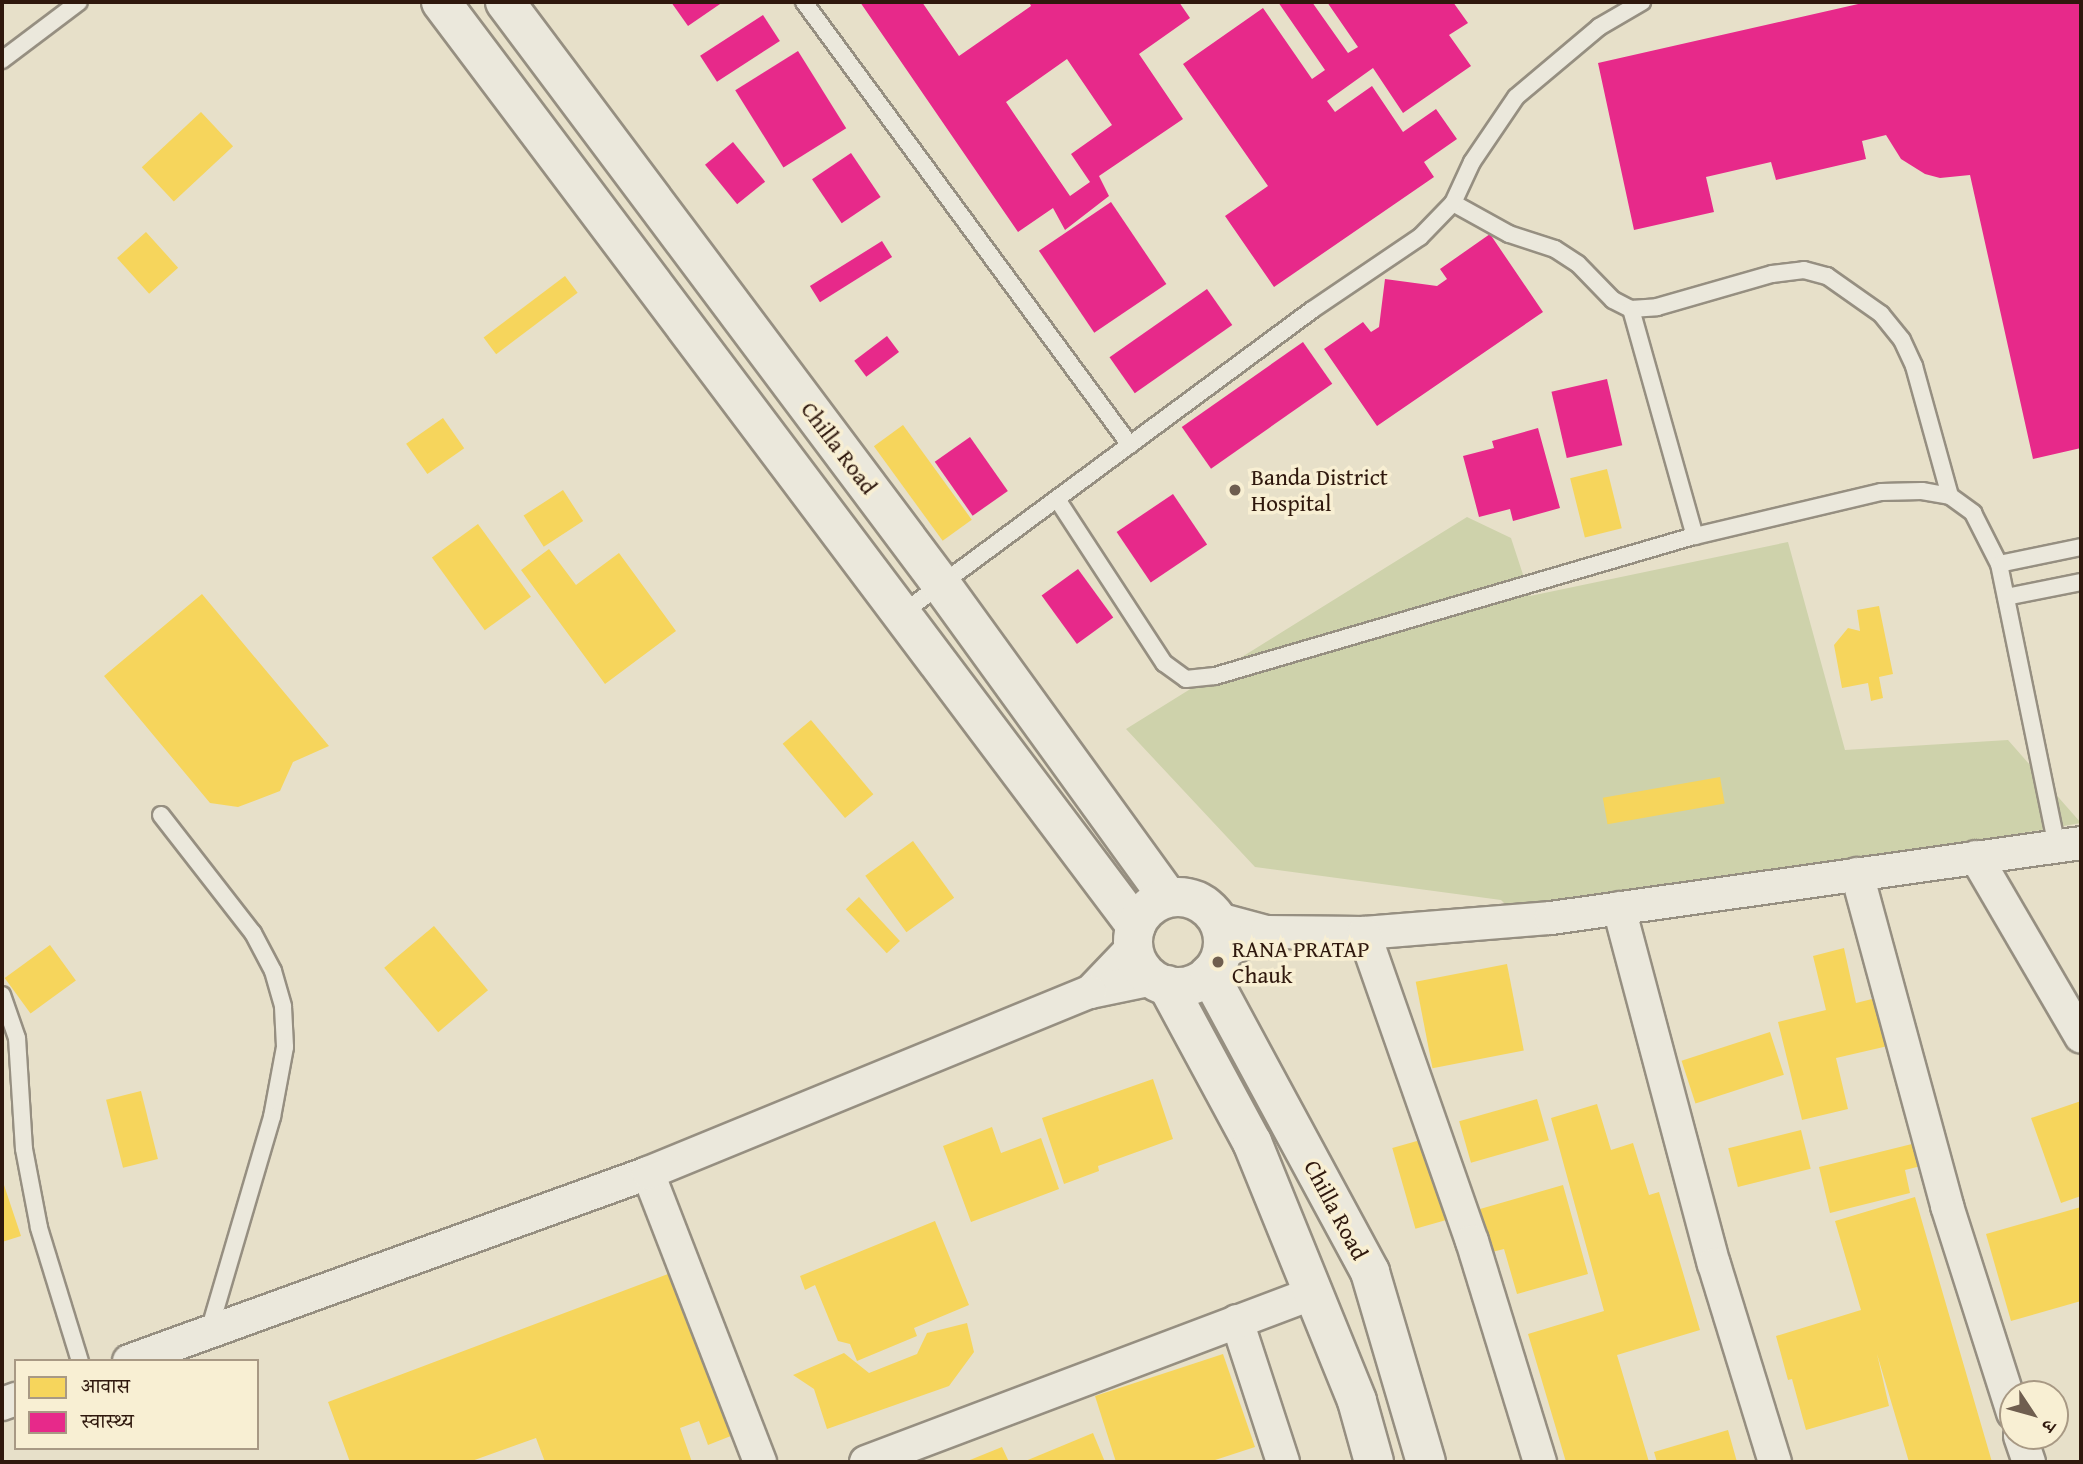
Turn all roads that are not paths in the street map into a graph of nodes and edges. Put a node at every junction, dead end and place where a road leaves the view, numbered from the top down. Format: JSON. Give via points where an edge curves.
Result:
{"nodes":[{"id":1,"x":79,"y":2,"type":"edge"},
{"id":2,"x":441,"y":2,"type":"edge"},
{"id":3,"x":505,"y":2,"type":"edge"},
{"id":4,"x":804,"y":2,"type":"edge"},
{"id":5,"x":1642,"y":2,"type":"edge"},
{"id":6,"x":2,"y":60,"type":"edge"},
{"id":7,"x":646,"y":190,"type":"junction"},
{"id":8,"x":1454,"y":203,"type":"junction"},
{"id":9,"x":605,"y":220,"type":"junction"},
{"id":10,"x":1631,"y":309,"type":"junction"},
{"id":11,"x":1130,"y":445,"type":"junction"},
{"id":12,"x":1950,"y":496,"type":"junction"},
{"id":13,"x":1057,"y":499,"type":"junction"},
{"id":14,"x":1695,"y":536,"type":"junction"},
{"id":15,"x":2081,"y":547,"type":"edge"},
{"id":16,"x":1999,"y":564,"type":"junction"},
{"id":17,"x":2081,"y":582,"type":"edge"},
{"id":18,"x":941,"y":584,"type":"junction"},
{"id":19,"x":2006,"y":597,"type":"junction"},
{"id":20,"x":900,"y":615,"type":"junction"},
{"id":21,"x":161,"y":814,"type":"dead end"},
{"id":22,"x":2069,"y":844,"type":"edge"},
{"id":23,"x":1976,"y":857,"type":"junction"},
{"id":24,"x":1857,"y":874,"type":"junction"},
{"id":25,"x":1168,"y":898,"type":"junction"},
{"id":26,"x":1619,"y":908,"type":"junction"},
{"id":27,"x":1364,"y":933,"type":"junction"},
{"id":28,"x":1135,"y":936,"type":"junction"},
{"id":29,"x":1216,"y":949,"type":"junction"},
{"id":30,"x":1160,"y":982,"type":"junction"},
{"id":31,"x":1090,"y":992,"type":"junction"},
{"id":32,"x":2,"y":995,"type":"edge"},
{"id":33,"x":2081,"y":1037,"type":"edge"},
{"id":34,"x":648,"y":1173,"type":"junction"},
{"id":35,"x":1314,"y":1293,"type":"junction"},
{"id":36,"x":1237,"y":1321,"type":"junction"},
{"id":37,"x":208,"y":1334,"type":"junction"},
{"id":38,"x":79,"y":1359,"type":"edge"},
{"id":39,"x":135,"y":1359,"type":"edge"},
{"id":40,"x":2002,"y":1380,"type":"edge"},
{"id":41,"x":760,"y":1462,"type":"edge"},
{"id":42,"x":866,"y":1462,"type":"edge"},
{"id":43,"x":1283,"y":1462,"type":"edge"},
{"id":44,"x":1374,"y":1462,"type":"edge"},
{"id":45,"x":1426,"y":1462,"type":"edge"},
{"id":46,"x":1539,"y":1462,"type":"edge"},
{"id":47,"x":1775,"y":1462,"type":"edge"}],
"edges":[{"from":1,"to":6,"type":"lane"},
{"from":2,"to":9,"type":"main road"},
{"from":3,"to":7,"type":"main road","name":"Chilla Road"},
{"from":4,"to":11,"type":"lane"},
{"from":5,"to":8,"type":"lane","via":[[1599,27],[1516,97],[1472,162]]},
{"from":7,"to":9,"type":"main road"},
{"from":7,"to":18,"type":"main road","name":"Chilla Road"},
{"from":8,"to":10,"type":"lane","via":[[1509,234],[1555,249],[1578,264],[1613,300]]},
{"from":8,"to":11,"type":"lane","via":[[1420,237],[1312,310]]},
{"from":9,"to":20,"type":"main road"},
{"from":10,"to":12,"type":"lane","via":[[1657,307],[1772,274],[1804,270],[1827,276],[1881,314],[1902,340],[1914,366]]},
{"from":10,"to":14,"type":"lane"},
{"from":11,"to":13,"type":"lane"},
{"from":12,"to":14,"type":"lane","via":[[1881,492]]},
{"from":12,"to":16,"type":"lane","via":[[1973,513]]},
{"from":13,"to":14,"type":"lane","via":[[1164,663],[1186,679],[1215,677]]},
{"from":13,"to":18,"type":"lane"},
{"from":15,"to":16,"type":"lane"},
{"from":16,"to":19,"type":"lane"},
{"from":17,"to":19,"type":"lane"},
{"from":18,"to":20,"type":"lane"},
{"from":18,"to":25,"type":"main road","name":"Chilla Road"},
{"from":19,"to":22,"type":"lane"},
{"from":20,"to":28,"type":"main road"},
{"from":21,"to":37,"type":"lane","via":[[253,933],[273,971],[283,1007],[285,1047],[272,1117]]},
{"from":22,"to":23,"type":"street"},
{"from":23,"to":24,"type":"street"},
{"from":23,"to":33,"type":"street"},
{"from":24,"to":26,"type":"street"},
{"from":24,"to":40,"type":"street","via":[[1947,1206]]},
{"from":25,"to":28,"type":"main road","via":[[1154,904]]},
{"from":25,"to":29,"type":"main road","via":[[1196,900]]},
{"from":26,"to":27,"type":"street"},
{"from":26,"to":47,"type":"street","via":[[1714,1264]]},
{"from":27,"to":29,"type":"street","via":[[1267,932]]},
{"from":27,"to":46,"type":"street","via":[[1472,1241]]},
{"from":28,"to":30,"type":"main road","via":[[1142,968]]},
{"from":28,"to":31,"type":"street"},
{"from":29,"to":30,"type":"main road","via":[[1182,987]]},
{"from":29,"to":45,"type":"main road","name":"Chilla Road","via":[[1370,1272]]},
{"from":30,"to":31,"type":"street"},
{"from":30,"to":35,"type":"main road","via":[[1252,1142]]},
{"from":31,"to":34,"type":"street"},
{"from":32,"to":38,"type":"lane","via":[[17,1038],[24,1149],[39,1228]]},
{"from":34,"to":37,"type":"street"},
{"from":34,"to":41,"type":"street"},
{"from":35,"to":36,"type":"street"},
{"from":35,"to":44,"type":"main road","via":[[1357,1401]]},
{"from":36,"to":42,"type":"street"},
{"from":36,"to":43,"type":"street"},
{"from":37,"to":39,"type":"street"}]}
